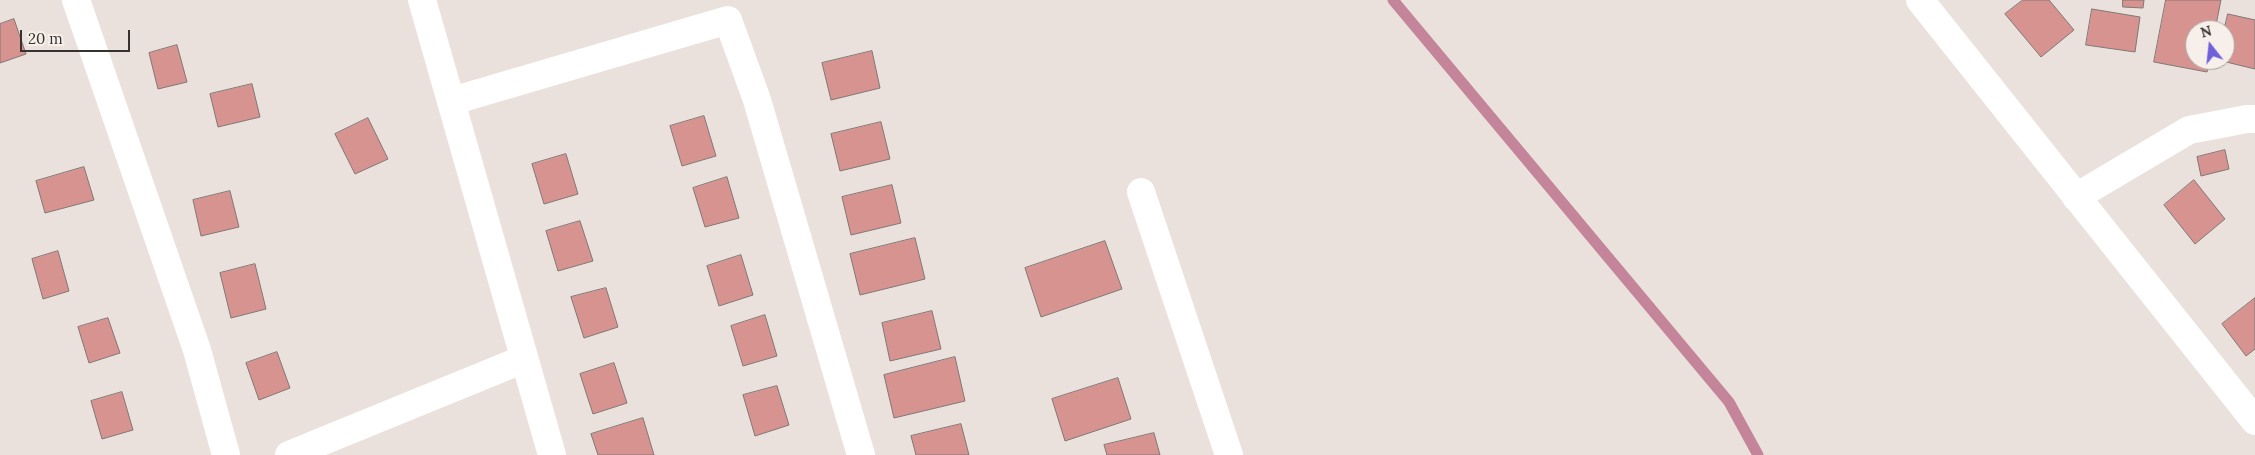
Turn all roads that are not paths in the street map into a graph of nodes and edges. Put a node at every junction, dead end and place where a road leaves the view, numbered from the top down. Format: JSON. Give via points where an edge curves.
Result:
{"nodes":[{"id":1,"x":76,"y":0,"type":"edge"},
{"id":2,"x":422,"y":0,"type":"edge"},
{"id":3,"x":1920,"y":0,"type":"edge"},
{"id":4,"x":727,"y":10,"type":"edge"},
{"id":5,"x":452,"y":101,"type":"junction"},
{"id":6,"x":2255,"y":120,"type":"edge"},
{"id":7,"x":1141,"y":192,"type":"dead end"},
{"id":8,"x":2076,"y":197,"type":"junction"},
{"id":9,"x":524,"y":359,"type":"junction"},
{"id":10,"x":2255,"y":421,"type":"edge"},
{"id":11,"x":226,"y":455,"type":"edge"},
{"id":12,"x":289,"y":455,"type":"edge"},
{"id":13,"x":552,"y":455,"type":"edge"},
{"id":14,"x":861,"y":455,"type":"edge"},
{"id":15,"x":1229,"y":455,"type":"edge"}],
"edges":[{"from":1,"to":11,"type":"street","via":[[197,350]]},
{"from":2,"to":5,"type":"street"},
{"from":3,"to":8,"type":"street"},
{"from":4,"to":5,"type":"street"},
{"from":4,"to":14,"type":"street","via":[[757,100]]},
{"from":5,"to":9,"type":"street"},
{"from":6,"to":8,"type":"street","via":[[2189,130]]},
{"from":7,"to":15,"type":"street"},
{"from":8,"to":10,"type":"street"},
{"from":9,"to":12,"type":"street"},
{"from":9,"to":13,"type":"street"}]}
